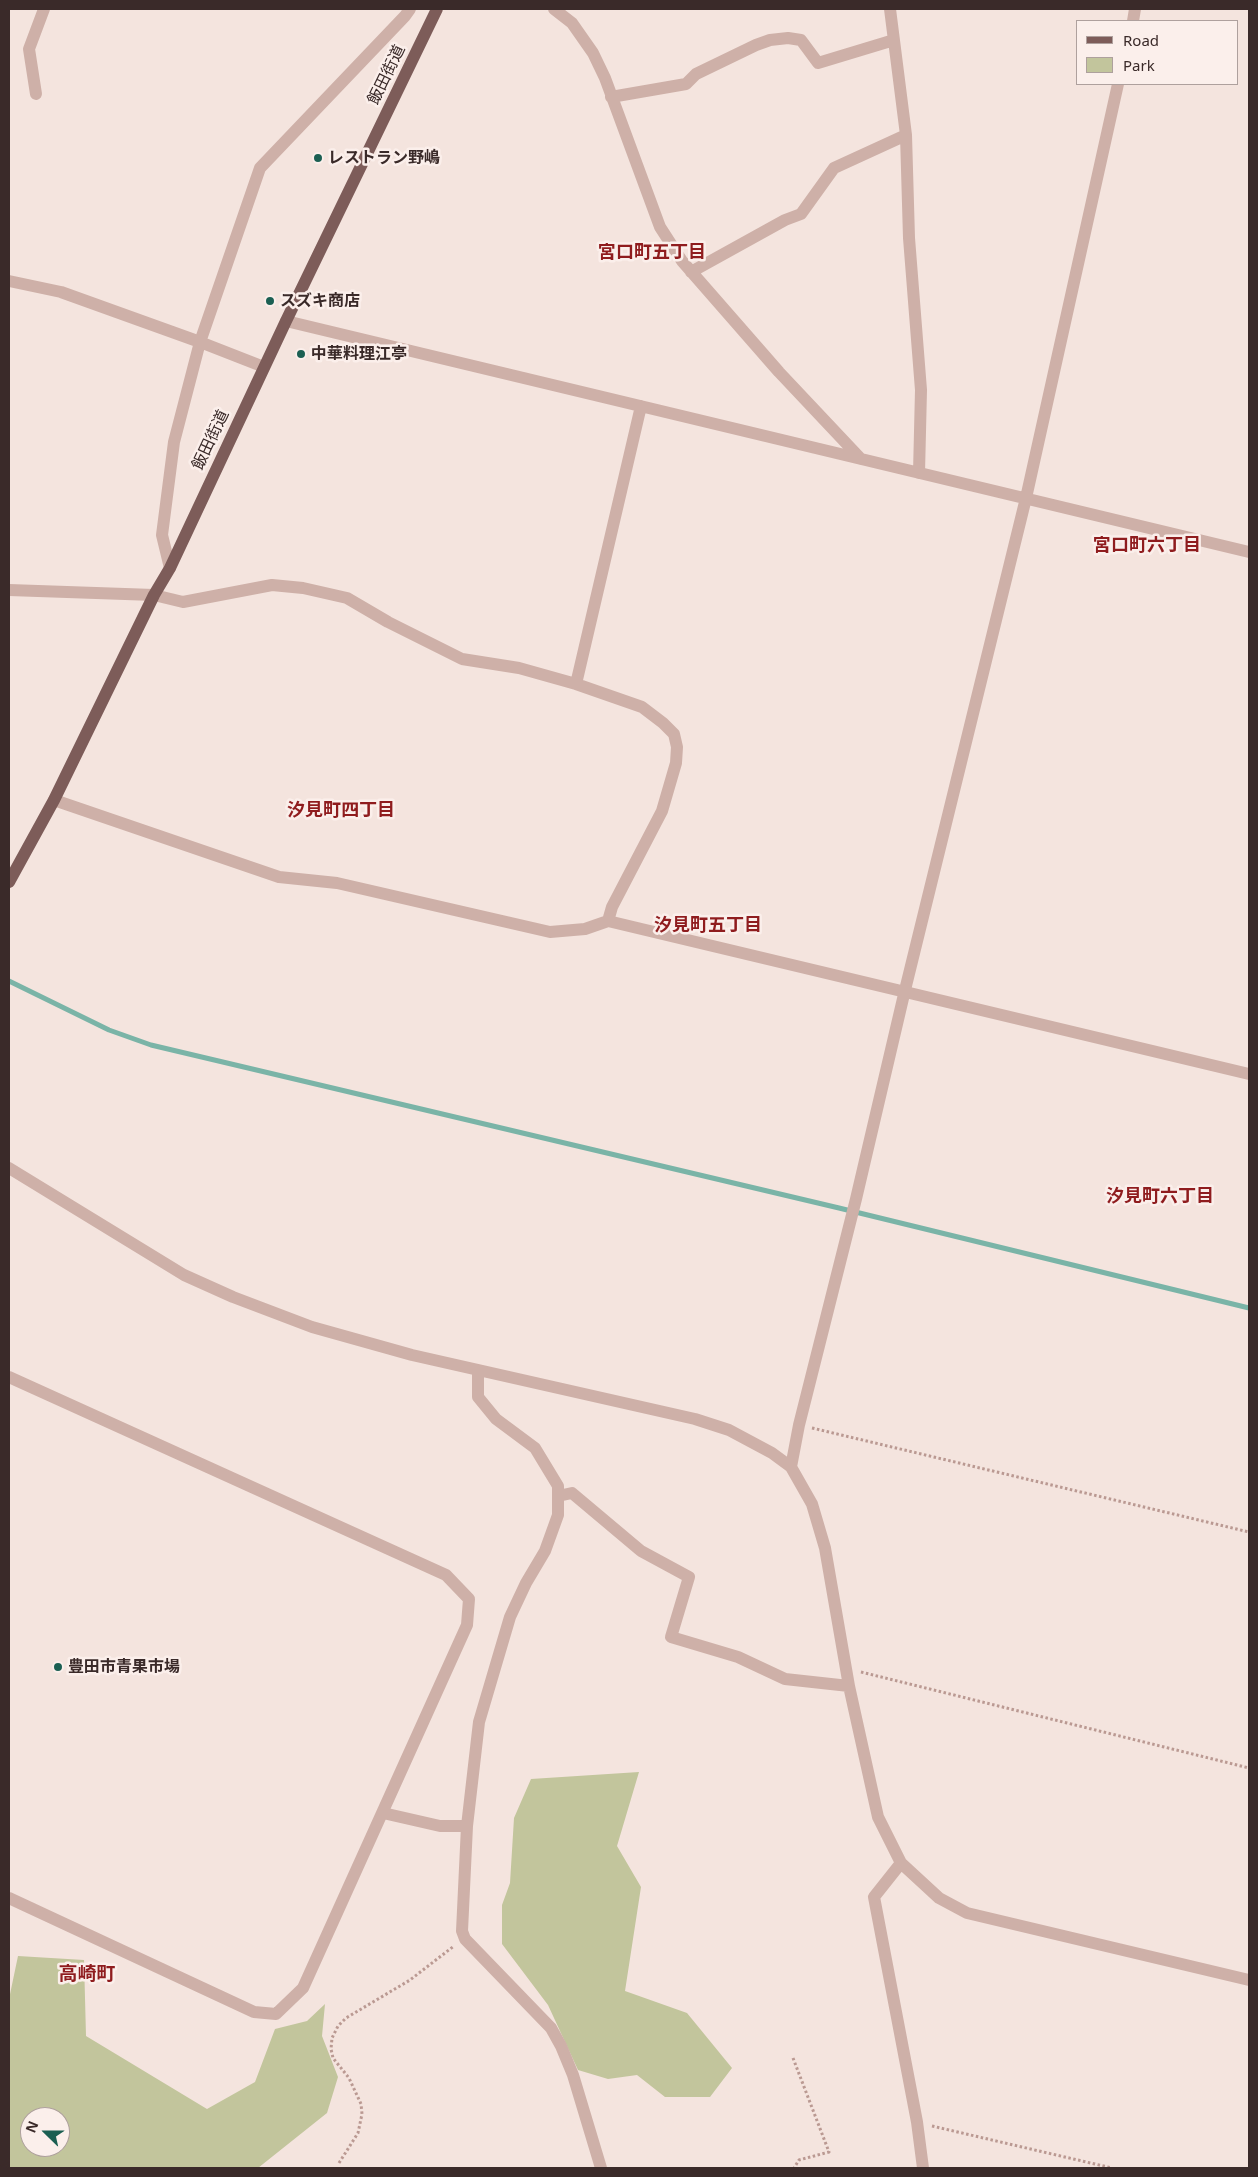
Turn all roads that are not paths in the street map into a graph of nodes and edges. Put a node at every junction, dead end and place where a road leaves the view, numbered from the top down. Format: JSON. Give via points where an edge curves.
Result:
{"nodes":[{"id":1,"x":44,"y":9,"type":"edge"},
{"id":2,"x":394,"y":9,"type":"edge"},
{"id":3,"x":436,"y":9,"type":"edge"},
{"id":4,"x":554,"y":9,"type":"edge"},
{"id":5,"x":890,"y":9,"type":"edge"},
{"id":6,"x":408,"y":13,"type":"edge"},
{"id":7,"x":894,"y":40,"type":"junction"},
{"id":8,"x":1118,"y":85,"type":"edge"},
{"id":9,"x":36,"y":94,"type":"dead end"},
{"id":10,"x":611,"y":97,"type":"junction"},
{"id":11,"x":906,"y":135,"type":"junction"},
{"id":12,"x":691,"y":272,"type":"junction"},
{"id":13,"x":9,"y":281,"type":"edge"},
{"id":14,"x":286,"y":321,"type":"junction"},
{"id":15,"x":200,"y":342,"type":"junction"},
{"id":16,"x":264,"y":367,"type":"junction"},
{"id":17,"x":641,"y":406,"type":"junction"},
{"id":18,"x":861,"y":459,"type":"junction"},
{"id":19,"x":919,"y":473,"type":"junction"},
{"id":20,"x":1026,"y":498,"type":"junction"},
{"id":21,"x":1249,"y":552,"type":"edge"},
{"id":22,"x":170,"y":568,"type":"junction"},
{"id":23,"x":9,"y":590,"type":"edge"},
{"id":24,"x":154,"y":595,"type":"junction"},
{"id":25,"x":576,"y":684,"type":"junction"},
{"id":26,"x":54,"y":800,"type":"junction"},
{"id":27,"x":9,"y":882,"type":"edge"},
{"id":28,"x":608,"y":920,"type":"junction"},
{"id":29,"x":905,"y":990,"type":"junction"},
{"id":30,"x":1249,"y":1074,"type":"edge"},
{"id":31,"x":9,"y":1168,"type":"edge"},
{"id":32,"x":478,"y":1370,"type":"junction"},
{"id":33,"x":9,"y":1377,"type":"edge"},
{"id":34,"x":791,"y":1467,"type":"junction"},
{"id":35,"x":558,"y":1496,"type":"junction"},
{"id":36,"x":849,"y":1686,"type":"junction"},
{"id":37,"x":383,"y":1813,"type":"junction"},
{"id":38,"x":467,"y":1826,"type":"junction"},
{"id":39,"x":901,"y":1863,"type":"junction"},
{"id":40,"x":9,"y":1898,"type":"edge"},
{"id":41,"x":1249,"y":1980,"type":"edge"},
{"id":42,"x":601,"y":2168,"type":"edge"},
{"id":43,"x":923,"y":2168,"type":"edge"}],
"edges":[{"from":1,"to":9,"type":"street","via":[[29,49]]},
{"from":2,"to":6,"type":"street"},
{"from":3,"to":14,"type":"main road","name":"飯田街道"},
{"from":4,"to":10,"type":"street","via":[[572,22],[584,38]]},
{"from":5,"to":7,"type":"street"},
{"from":6,"to":15,"type":"street","via":[[260,168]]},
{"from":7,"to":10,"type":"street","via":[[818,63],[801,40],[770,40],[696,74],[686,84]]},
{"from":7,"to":11,"type":"street"},
{"from":8,"to":20,"type":"street"},
{"from":10,"to":12,"type":"street","via":[[660,227]]},
{"from":11,"to":12,"type":"street","via":[[834,168],[801,214]]},
{"from":11,"to":19,"type":"street","via":[[908,238],[921,390]]},
{"from":12,"to":18,"type":"street"},
{"from":13,"to":15,"type":"street","via":[[61,292]]},
{"from":14,"to":16,"type":"main road","name":"飯田街道"},
{"from":14,"to":17,"type":"street"},
{"from":15,"to":16,"type":"street"},
{"from":15,"to":22,"type":"street","via":[[174,442],[162,535]]},
{"from":16,"to":22,"type":"main road","name":"飯田街道"},
{"from":17,"to":18,"type":"street"},
{"from":17,"to":25,"type":"street"},
{"from":18,"to":19,"type":"street"},
{"from":19,"to":20,"type":"street"},
{"from":20,"to":21,"type":"street"},
{"from":20,"to":29,"type":"street"},
{"from":22,"to":24,"type":"main road","name":"飯田街道"},
{"from":23,"to":24,"type":"street"},
{"from":24,"to":25,"type":"street","via":[[183,602],[272,584],[303,588],[346,598],[462,659],[519,668]]},
{"from":24,"to":26,"type":"main road","name":"飯田街道"},
{"from":25,"to":28,"type":"street","via":[[642,707],[674,734],[677,747],[672,779],[662,810]]},
{"from":26,"to":27,"type":"main road","name":"飯田街道"},
{"from":26,"to":28,"type":"street","via":[[279,877],[337,883],[550,932],[585,929]]},
{"from":28,"to":29,"type":"street"},
{"from":29,"to":30,"type":"street"},
{"from":29,"to":34,"type":"street"},
{"from":31,"to":32,"type":"street","via":[[184,1275],[233,1297],[312,1327]]},
{"from":32,"to":34,"type":"street","via":[[695,1419],[729,1430]]},
{"from":32,"to":35,"type":"street","via":[[478,1397],[496,1419],[535,1448],[558,1486]]},
{"from":33,"to":37,"type":"street","via":[[446,1575],[469,1599],[467,1625]]},
{"from":34,"to":36,"type":"street","via":[[812,1504],[825,1548]]},
{"from":35,"to":36,"type":"street","via":[[572,1494],[641,1551],[688,1577],[671,1637],[738,1657],[784,1679]]},
{"from":35,"to":38,"type":"street","via":[[558,1515],[545,1551],[510,1617],[481,1713]]},
{"from":36,"to":39,"type":"street","via":[[878,1817]]},
{"from":37,"to":38,"type":"street","via":[[440,1826]]},
{"from":37,"to":40,"type":"street","via":[[303,1988],[276,2014],[254,2012]]},
{"from":38,"to":42,"type":"street","via":[[464,1938],[551,2028],[572,2075]]},
{"from":39,"to":41,"type":"street","via":[[940,1898],[968,1913]]},
{"from":39,"to":43,"type":"street","via":[[874,1896]]}]}
